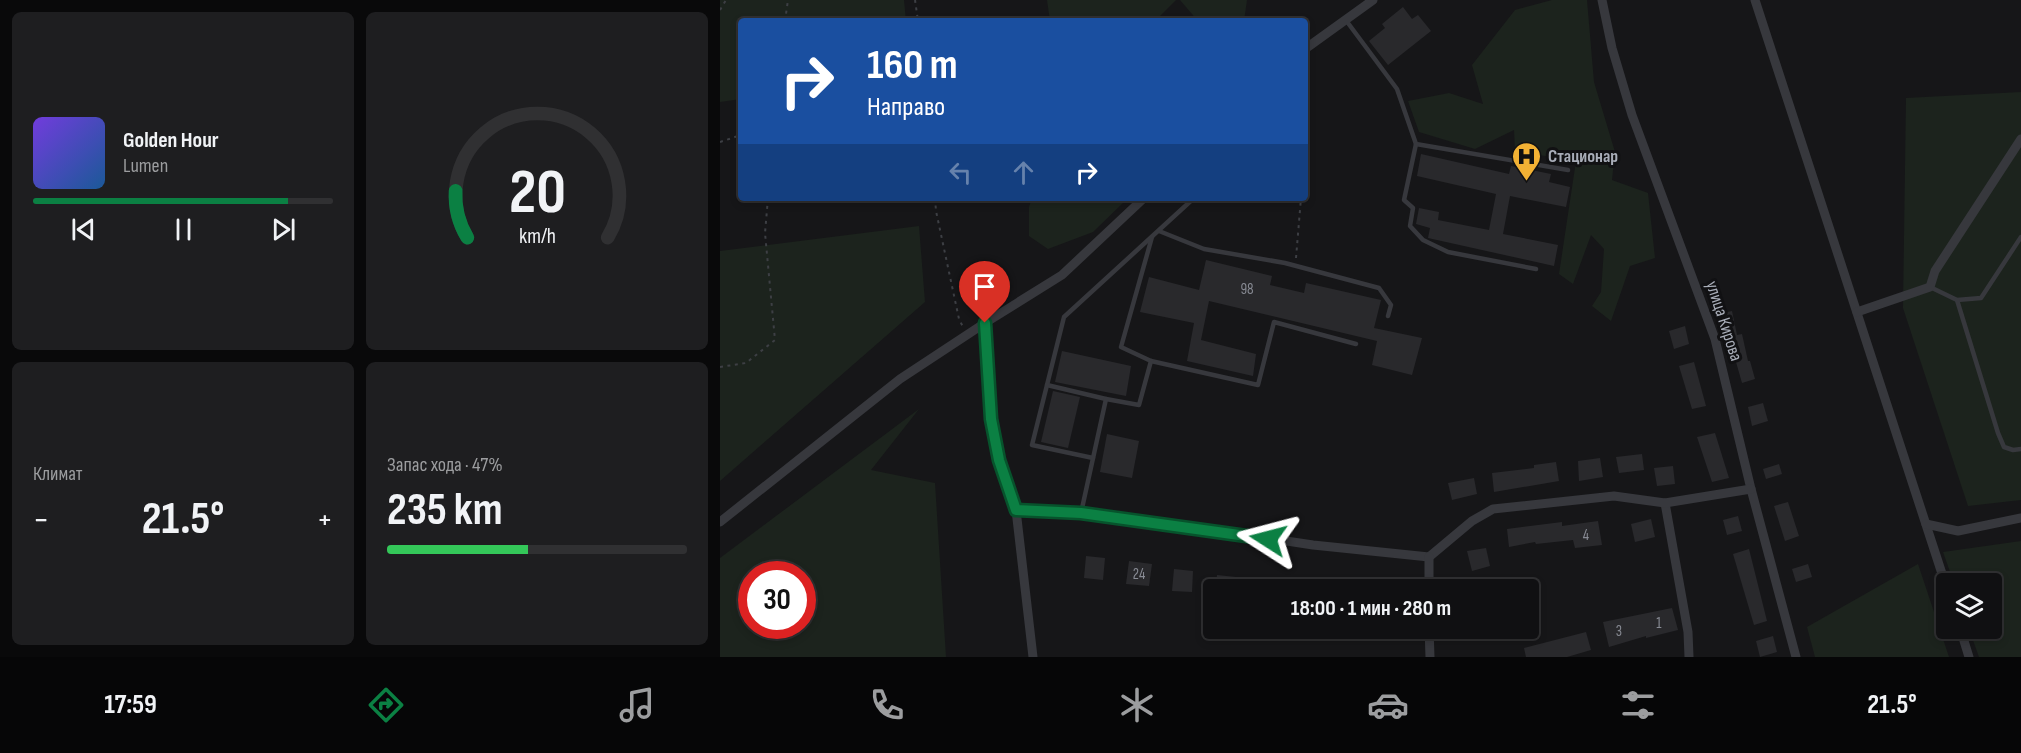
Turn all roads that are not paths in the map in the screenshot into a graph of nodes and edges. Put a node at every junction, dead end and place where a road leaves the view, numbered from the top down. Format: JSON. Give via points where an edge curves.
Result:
{"nodes":[{"id":1,"x":1373,"y":0,"type":"edge"},
{"id":2,"x":1602,"y":0,"type":"edge"},
{"id":3,"x":1755,"y":0,"type":"edge"},
{"id":4,"x":1345,"y":19,"type":"junction"},
{"id":5,"x":1308,"y":47,"type":"edge"},
{"id":6,"x":2021,"y":139,"type":"edge"},
{"id":7,"x":1416,"y":144,"type":"junction"},
{"id":8,"x":1568,"y":170,"type":"dead end"},
{"id":9,"x":1141,"y":201,"type":"edge"},
{"id":10,"x":1191,"y":201,"type":"edge"},
{"id":11,"x":1159,"y":231,"type":"junction"},
{"id":12,"x":1152,"y":237,"type":"junction"},
{"id":13,"x":2021,"y":237,"type":"edge"},
{"id":14,"x":1536,"y":269,"type":"dead end"},
{"id":15,"x":1930,"y":287,"type":"junction"},
{"id":16,"x":1957,"y":300,"type":"junction"},
{"id":17,"x":1857,"y":312,"type":"junction"},
{"id":18,"x":1388,"y":316,"type":"dead end"},
{"id":19,"x":985,"y":323,"type":"junction"},
{"id":20,"x":1356,"y":344,"type":"dead end"},
{"id":21,"x":1151,"y":361,"type":"junction"},
{"id":22,"x":1047,"y":384,"type":"junction"},
{"id":23,"x":1106,"y":399,"type":"junction"},
{"id":24,"x":2021,"y":449,"type":"edge"},
{"id":25,"x":1093,"y":458,"type":"junction"},
{"id":26,"x":1751,"y":489,"type":"junction"},
{"id":27,"x":1665,"y":503,"type":"junction"},
{"id":28,"x":1016,"y":510,"type":"junction"},
{"id":29,"x":1081,"y":513,"type":"junction"},
{"id":30,"x":2021,"y":518,"type":"edge"},
{"id":31,"x":720,"y":522,"type":"edge"},
{"id":32,"x":1926,"y":524,"type":"junction"},
{"id":33,"x":1429,"y":557,"type":"junction"},
{"id":34,"x":1942,"y":573,"type":"edge"},
{"id":35,"x":1429,"y":579,"type":"edge"},
{"id":36,"x":1429,"y":639,"type":"edge"},
{"id":37,"x":1964,"y":639,"type":"edge"},
{"id":38,"x":1033,"y":657,"type":"edge"},
{"id":39,"x":1430,"y":657,"type":"edge"},
{"id":40,"x":1689,"y":657,"type":"edge"},
{"id":41,"x":1796,"y":657,"type":"edge"},
{"id":42,"x":1970,"y":657,"type":"edge"}],
"edges":[{"from":1,"to":4,"type":"street"},
{"from":2,"to":26,"type":"street","name":"улица Кирова","via":[[1632,115],[1715,339]]},
{"from":3,"to":17,"type":"street"},
{"from":4,"to":5,"type":"street"},
{"from":4,"to":7,"type":"lane","via":[[1397,89]]},
{"from":6,"to":15,"type":"street","via":[[1935,271]]},
{"from":7,"to":8,"type":"lane"},
{"from":7,"to":14,"type":"lane","via":[[1404,200],[1413,208],[1410,226],[1423,240],[1448,252]]},
{"from":9,"to":19,"type":"street","via":[[1062,275]]},
{"from":10,"to":11,"type":"lane"},
{"from":11,"to":12,"type":"lane"},
{"from":11,"to":18,"type":"lane","via":[[1204,249],[1295,266],[1379,288],[1391,305]]},
{"from":12,"to":21,"type":"lane","via":[[1121,347]]},
{"from":12,"to":22,"type":"lane","via":[[1064,317]]},
{"from":13,"to":16,"type":"lane","via":[[1981,298]]},
{"from":15,"to":16,"type":"lane"},
{"from":15,"to":17,"type":"street"},
{"from":16,"to":24,"type":"lane","via":[[2004,447]]},
{"from":17,"to":32,"type":"street"},
{"from":19,"to":28,"type":"street","via":[[991,419],[999,460]]},
{"from":19,"to":31,"type":"street","via":[[900,379]]},
{"from":20,"to":21,"type":"lane","via":[[1274,322],[1258,385]]},
{"from":21,"to":23,"type":"lane","via":[[1139,405]]},
{"from":22,"to":23,"type":"lane"},
{"from":22,"to":25,"type":"lane","via":[[1032,445]]},
{"from":23,"to":25,"type":"lane"},
{"from":25,"to":29,"type":"lane"},
{"from":26,"to":27,"type":"street"},
{"from":26,"to":41,"type":"street","name":"улица Кирова"},
{"from":27,"to":33,"type":"street","via":[[1614,496],[1493,509]]},
{"from":27,"to":40,"type":"street"},
{"from":28,"to":29,"type":"street"},
{"from":28,"to":38,"type":"street"},
{"from":29,"to":33,"type":"street"},
{"from":30,"to":32,"type":"street","via":[[1958,531]]},
{"from":32,"to":34,"type":"street"},
{"from":33,"to":35,"type":"street"},
{"from":36,"to":39,"type":"street"},
{"from":37,"to":42,"type":"street"}]}
